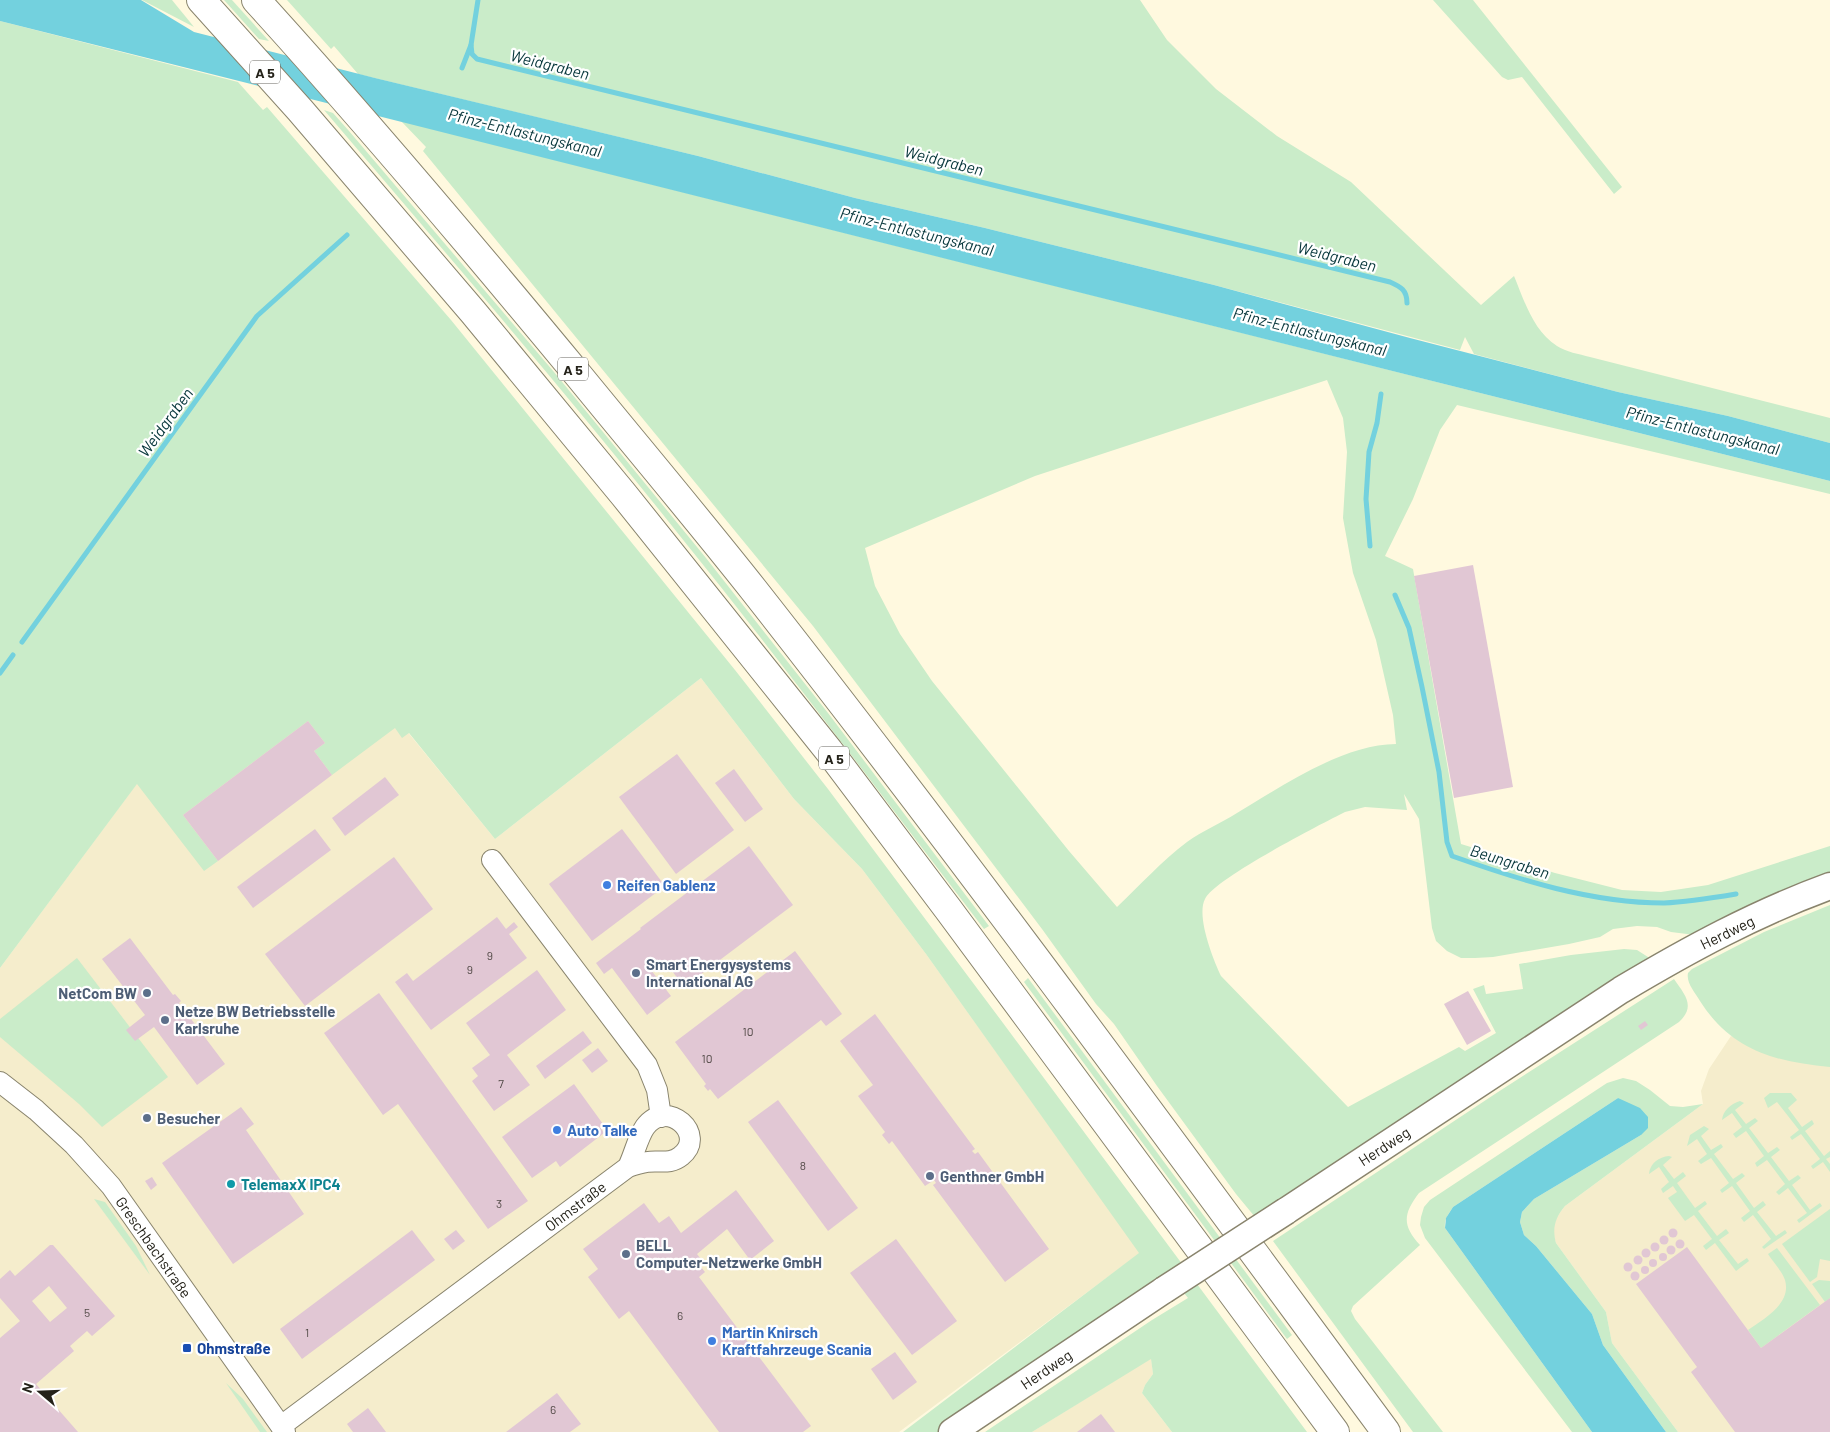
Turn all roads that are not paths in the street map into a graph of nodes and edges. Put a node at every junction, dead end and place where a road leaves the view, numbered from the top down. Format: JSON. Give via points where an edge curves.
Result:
{"nodes":[{"id":1,"x":201,"y":0,"type":"edge"},
{"id":2,"x":256,"y":0,"type":"edge"},
{"id":3,"x":492,"y":860,"type":"dead end"},
{"id":4,"x":1830,"y":886,"type":"edge"},
{"id":5,"x":0,"y":1082,"type":"edge"},
{"id":6,"x":661,"y":1117,"type":"junction"},
{"id":7,"x":628,"y":1167,"type":"junction"},
{"id":8,"x":283,"y":1429,"type":"edge"},
{"id":9,"x":952,"y":1432,"type":"edge"},
{"id":10,"x":1335,"y":1432,"type":"edge"},
{"id":11,"x":1386,"y":1432,"type":"edge"}],
"edges":[{"from":1,"to":10,"type":"highway","number":"A 5","via":[[486,327],[829,751]]},
{"from":2,"to":11,"type":"highway","number":"A 5","via":[[510,292],[768,608],[886,760]]},
{"from":3,"to":6,"type":"street","via":[[647,1065],[657,1090]]},
{"from":4,"to":9,"type":"main road","name":"Herdweg","bridge":true,"via":[[1732,928],[1621,990]]},
{"from":5,"to":8,"type":"street","name":"Greschbachstraße","via":[[74,1145],[111,1186]]},
{"from":6,"to":7,"type":"street","via":[[643,1129]]},
{"from":6,"to":7,"type":"street","name":"Ohmstraße","via":[[671,1116],[685,1126],[690,1135],[683,1155],[666,1162]]},
{"from":7,"to":8,"type":"street","name":"Ohmstraße"}]}
